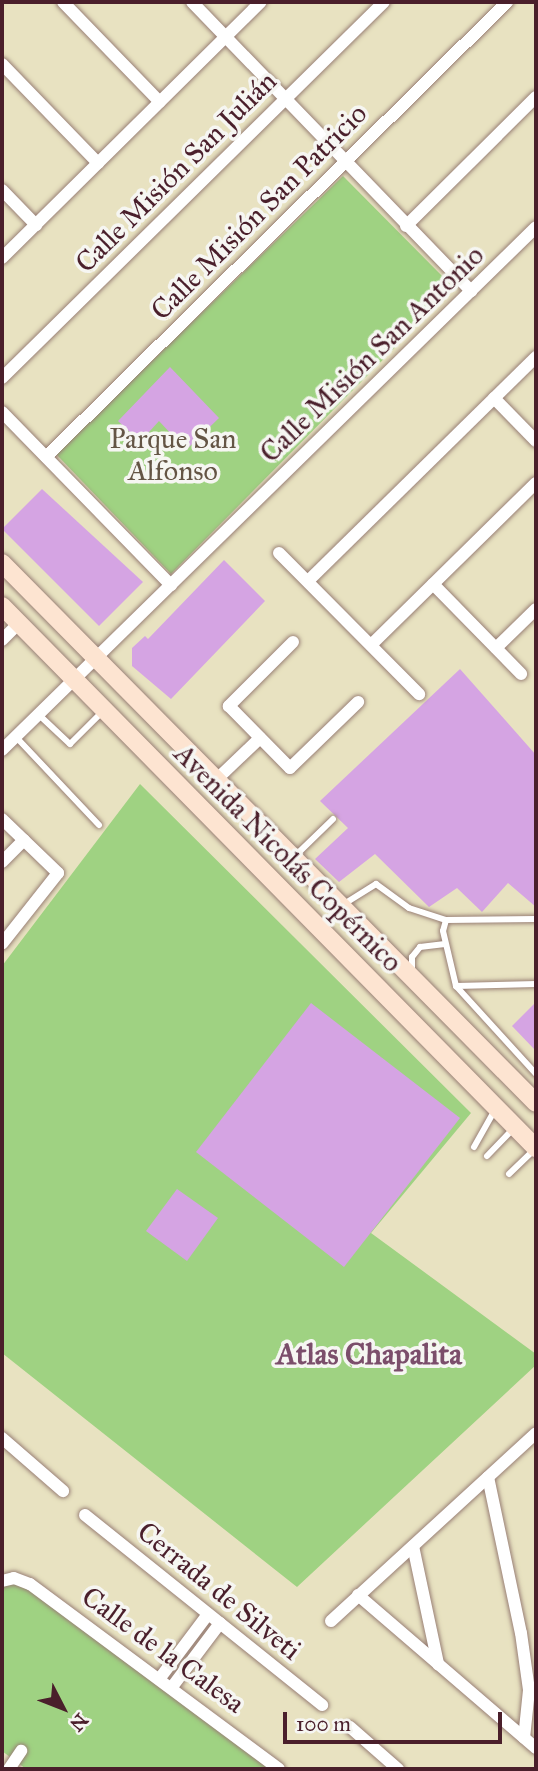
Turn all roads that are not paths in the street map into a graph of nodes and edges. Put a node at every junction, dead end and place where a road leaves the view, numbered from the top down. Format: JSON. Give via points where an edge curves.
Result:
{"nodes":[{"id":1,"x":63,"y":2,"type":"edge"},
{"id":2,"x":192,"y":2,"type":"edge"},
{"id":3,"x":261,"y":2,"type":"edge"},
{"id":4,"x":384,"y":2,"type":"edge"},
{"id":5,"x":507,"y":2,"type":"edge"},
{"id":6,"x":225,"y":38,"type":"junction"},
{"id":7,"x":2,"y":64,"type":"edge"},
{"id":8,"x":536,"y":97,"type":"edge"},
{"id":9,"x":284,"y":100,"type":"junction"},
{"id":10,"x":160,"y":102,"type":"junction"},
{"id":11,"x":98,"y":163,"type":"junction"},
{"id":12,"x":344,"y":163,"type":"junction"},
{"id":13,"x":2,"y":190,"type":"edge"},
{"id":14,"x":36,"y":225,"type":"junction"},
{"id":15,"x":406,"y":226,"type":"junction"},
{"id":16,"x":536,"y":227,"type":"edge"},
{"id":17,"x":2,"y":258,"type":"edge"},
{"id":18,"x":471,"y":291,"type":"junction"},
{"id":19,"x":536,"y":357,"type":"edge"},
{"id":20,"x":2,"y":378,"type":"edge"},
{"id":21,"x":494,"y":398,"type":"junction"},
{"id":22,"x":2,"y":412,"type":"edge"},
{"id":23,"x":536,"y":440,"type":"edge"},
{"id":24,"x":46,"y":457,"type":"junction"},
{"id":25,"x":536,"y":483,"type":"edge"},
{"id":26,"x":279,"y":552,"type":"dead end"},
{"id":27,"x":2,"y":563,"type":"edge"},
{"id":28,"x":308,"y":581,"type":"junction"},
{"id":29,"x":433,"y":584,"type":"junction"},
{"id":30,"x":171,"y":585,"type":"junction"},
{"id":31,"x":2,"y":606,"type":"edge"},
{"id":32,"x":536,"y":608,"type":"edge"},
{"id":33,"x":19,"y":623,"type":"junction"},
{"id":34,"x":2,"y":640,"type":"edge"},
{"id":35,"x":293,"y":642,"type":"dead end"},
{"id":36,"x":371,"y":645,"type":"junction"},
{"id":37,"x":496,"y":648,"type":"junction"},
{"id":38,"x":96,"y":658,"type":"junction"},
{"id":39,"x":521,"y":674,"type":"dead end"},
{"id":40,"x":74,"y":680,"type":"junction"},
{"id":41,"x":419,"y":694,"type":"dead end"},
{"id":42,"x":358,"y":702,"type":"dead end"},
{"id":43,"x":104,"y":710,"type":"junction"},
{"id":44,"x":38,"y":714,"type":"junction"},
{"id":45,"x":16,"y":737,"type":"junction"},
{"id":46,"x":260,"y":738,"type":"junction"},
{"id":47,"x":2,"y":750,"type":"edge"},
{"id":48,"x":216,"y":780,"type":"junction"},
{"id":49,"x":333,"y":819,"type":"dead end"},
{"id":50,"x":2,"y":820,"type":"edge"},
{"id":51,"x":99,"y":824,"type":"dead end"},
{"id":52,"x":24,"y":841,"type":"junction"},
{"id":53,"x":294,"y":857,"type":"junction"},
{"id":54,"x":2,"y":862,"type":"edge"},
{"id":55,"x":342,"y":905,"type":"junction"},
{"id":56,"x":536,"y":919,"type":"edge"},
{"id":57,"x":446,"y":920,"type":"junction"},
{"id":58,"x":2,"y":944,"type":"edge"},
{"id":59,"x":445,"y":944,"type":"junction"},
{"id":60,"x":412,"y":973,"type":"junction"},
{"id":61,"x":536,"y":984,"type":"edge"},
{"id":62,"x":456,"y":986,"type":"junction"},
{"id":63,"x":493,"y":1059,"type":"junction"},
{"id":64,"x":460,"y":1069,"type":"junction"},
{"id":65,"x":536,"y":1074,"type":"edge"},
{"id":66,"x":536,"y":1103,"type":"edge"},
{"id":67,"x":496,"y":1107,"type":"junction"},
{"id":68,"x":515,"y":1126,"type":"junction"},
{"id":69,"x":474,"y":1147,"type":"dead end"},
{"id":70,"x":536,"y":1148,"type":"edge"},
{"id":71,"x":487,"y":1156,"type":"dead end"},
{"id":72,"x":509,"y":1174,"type":"dead end"},
{"id":73,"x":536,"y":1433,"type":"edge"},
{"id":74,"x":5,"y":1446,"type":"edge"},
{"id":75,"x":488,"y":1477,"type":"junction"},
{"id":76,"x":63,"y":1491,"type":"dead end"},
{"id":77,"x":85,"y":1515,"type":"dead end"},
{"id":78,"x":413,"y":1546,"type":"junction"},
{"id":79,"x":8,"y":1580,"type":"edge"},
{"id":80,"x":358,"y":1595,"type":"junction"},
{"id":81,"x":208,"y":1614,"type":"junction"},
{"id":82,"x":331,"y":1621,"type":"dead end"},
{"id":83,"x":219,"y":1623,"type":"junction"},
{"id":84,"x":438,"y":1664,"type":"junction"},
{"id":85,"x":160,"y":1678,"type":"junction"},
{"id":86,"x":172,"y":1687,"type":"junction"},
{"id":87,"x":322,"y":1705,"type":"dead end"},
{"id":88,"x":350,"y":1727,"type":"dead end"},
{"id":89,"x":524,"y":1738,"type":"junction"},
{"id":90,"x":536,"y":1748,"type":"edge"},
{"id":91,"x":21,"y":1751,"type":"dead end"},
{"id":92,"x":9,"y":1769,"type":"edge"},
{"id":93,"x":279,"y":1769,"type":"edge"},
{"id":94,"x":398,"y":1769,"type":"edge"}],
"edges":[{"from":1,"to":10,"type":"street"},
{"from":2,"to":6,"type":"street"},
{"from":3,"to":6,"type":"street"},
{"from":4,"to":9,"type":"street","name":"Calle Misión San Julián"},
{"from":5,"to":12,"type":"street","name":"Calle Misión San Patricio"},
{"from":6,"to":9,"type":"street"},
{"from":6,"to":10,"type":"street"},
{"from":7,"to":11,"type":"street"},
{"from":8,"to":15,"type":"street"},
{"from":9,"to":12,"type":"street"},
{"from":9,"to":20,"type":"street","name":"Calle Misión San Julián"},
{"from":10,"to":11,"type":"street"},
{"from":11,"to":14,"type":"street"},
{"from":12,"to":15,"type":"street"},
{"from":12,"to":24,"type":"street","name":"Calle Misión San Patricio"},
{"from":13,"to":14,"type":"street"},
{"from":14,"to":17,"type":"street"},
{"from":15,"to":18,"type":"street"},
{"from":16,"to":18,"type":"street","name":"Calle Misión San Antonio"},
{"from":18,"to":30,"type":"street","name":"Calle Misión San Antonio"},
{"from":19,"to":21,"type":"street"},
{"from":21,"to":23,"type":"street"},
{"from":21,"to":28,"type":"street"},
{"from":22,"to":24,"type":"street"},
{"from":24,"to":30,"type":"street"},
{"from":25,"to":29,"type":"street"},
{"from":26,"to":28,"type":"street"},
{"from":27,"to":38,"type":"street","name":"Avenida Nicolás Copérnico"},
{"from":28,"to":36,"type":"street"},
{"from":29,"to":36,"type":"street"},
{"from":29,"to":37,"type":"street"},
{"from":30,"to":38,"type":"street","name":"Calle Misión San Antonio"},
{"from":31,"to":33,"type":"street","name":"Avenida Nicolás Copérnico"},
{"from":32,"to":37,"type":"street"},
{"from":33,"to":34,"type":"street"},
{"from":33,"to":40,"type":"street","name":"Avenida Nicolás Copérnico"},
{"from":35,"to":46,"type":"street","via":[[229,706]]},
{"from":36,"to":41,"type":"street"},
{"from":37,"to":39,"type":"street"},
{"from":38,"to":40,"type":"street","name":"Calle Misión San Antonio"},
{"from":38,"to":48,"type":"street","name":"Avenida Nicolás Copérnico"},
{"from":40,"to":43,"type":"street","name":"Avenida Nicolás Copérnico"},
{"from":40,"to":44,"type":"street","name":"Calle Misión San Antonio"},
{"from":42,"to":46,"type":"street","via":[[290,768]]},
{"from":43,"to":44,"type":"lane","via":[[70,744]]},
{"from":43,"to":64,"type":"street","name":"Avenida Nicolás Copérnico"},
{"from":44,"to":45,"type":"street","name":"Calle Misión San Antonio"},
{"from":45,"to":47,"type":"street","name":"Calle Misión San Antonio"},
{"from":45,"to":51,"type":"lane"},
{"from":46,"to":48,"type":"street"},
{"from":48,"to":53,"type":"street","name":"Avenida Nicolás Copérnico"},
{"from":49,"to":53,"type":"lane"},
{"from":50,"to":52,"type":"street"},
{"from":52,"to":54,"type":"street"},
{"from":52,"to":58,"type":"street","via":[[58,873]]},
{"from":53,"to":55,"type":"street","name":"Avenida Nicolás Copérnico"},
{"from":55,"to":57,"type":"lane","via":[[376,884],[409,908]]},
{"from":55,"to":60,"type":"street","name":"Avenida Nicolás Copérnico"},
{"from":56,"to":57,"type":"lane"},
{"from":57,"to":59,"type":"lane"},
{"from":59,"to":60,"type":"lane","via":[[420,947],[412,957]]},
{"from":59,"to":62,"type":"lane"},
{"from":60,"to":63,"type":"street","name":"Avenida Nicolás Copérnico"},
{"from":61,"to":62,"type":"lane"},
{"from":62,"to":65,"type":"lane"},
{"from":63,"to":64,"type":"street","via":[[483,1071]]},
{"from":63,"to":66,"type":"street","name":"Avenida Nicolás Copérnico"},
{"from":64,"to":67,"type":"street","name":"Avenida Nicolás Copérnico"},
{"from":67,"to":68,"type":"street","name":"Avenida Nicolás Copérnico"},
{"from":67,"to":69,"type":"lane"},
{"from":68,"to":70,"type":"street","name":"Avenida Nicolás Copérnico"},
{"from":68,"to":71,"type":"lane"},
{"from":70,"to":72,"type":"lane"},
{"from":73,"to":75,"type":"street"},
{"from":74,"to":76,"type":"street"},
{"from":75,"to":78,"type":"street"},
{"from":75,"to":89,"type":"street","via":[[521,1633],[528,1690]]},
{"from":77,"to":81,"type":"street","name":"Cerrada de Silveti"},
{"from":78,"to":80,"type":"street"},
{"from":78,"to":84,"type":"street"},
{"from":79,"to":85,"type":"street","name":"Calle de la Calesa","via":[[30,1584]]},
{"from":80,"to":82,"type":"street"},
{"from":80,"to":84,"type":"street"},
{"from":81,"to":83,"type":"street","name":"Cerrada de Silveti"},
{"from":81,"to":85,"type":"street"},
{"from":83,"to":86,"type":"street"},
{"from":83,"to":87,"type":"street","name":"Cerrada de Silveti"},
{"from":84,"to":89,"type":"street"},
{"from":85,"to":86,"type":"street","name":"Calle de la Calesa"},
{"from":86,"to":93,"type":"street","name":"Calle de la Calesa"},
{"from":88,"to":94,"type":"street"},
{"from":89,"to":90,"type":"street"},
{"from":91,"to":92,"type":"street"}]}
